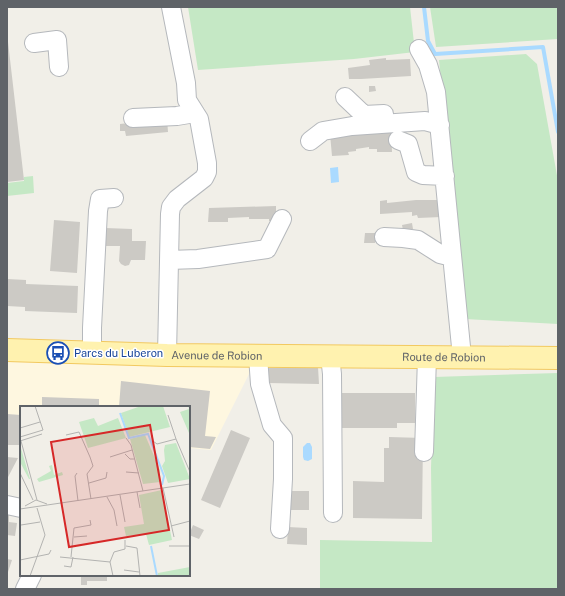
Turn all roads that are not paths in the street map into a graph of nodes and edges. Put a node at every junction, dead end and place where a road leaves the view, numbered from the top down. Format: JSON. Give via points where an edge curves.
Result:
{"nodes":[{"id":1,"x":172,"y":7,"type":"edge"},
{"id":2,"x":34,"y":42,"type":"dead end"},
{"id":3,"x":419,"y":49,"type":"dead end"},
{"id":4,"x":59,"y":67,"type":"dead end"},
{"id":5,"x":345,"y":97,"type":"dead end"},
{"id":6,"x":195,"y":113,"type":"junction"},
{"id":7,"x":439,"y":116,"type":"junction"},
{"id":8,"x":133,"y":118,"type":"dead end"},
{"id":9,"x":398,"y":140,"type":"dead end"},
{"id":10,"x":310,"y":141,"type":"dead end"},
{"id":11,"x":445,"y":176,"type":"junction"},
{"id":12,"x":114,"y":198,"type":"dead end"},
{"id":13,"x":282,"y":219,"type":"dead end"},
{"id":14,"x":384,"y":237,"type":"dead end"},
{"id":15,"x":452,"y":257,"type":"junction"},
{"id":16,"x":169,"y":260,"type":"junction"},
{"id":17,"x":7,"y":350,"type":"edge"},
{"id":18,"x":92,"y":353,"type":"junction"},
{"id":19,"x":167,"y":355,"type":"junction"},
{"id":20,"x":258,"y":356,"type":"junction"},
{"id":21,"x":330,"y":356,"type":"junction"},
{"id":22,"x":462,"y":356,"type":"junction"},
{"id":23,"x":427,"y":357,"type":"junction"},
{"id":24,"x":558,"y":358,"type":"edge"},
{"id":25,"x":424,"y":452,"type":"dead end"},
{"id":26,"x":7,"y":505,"type":"edge"},
{"id":27,"x":20,"y":508,"type":"edge"},
{"id":28,"x":333,"y":514,"type":"dead end"},
{"id":29,"x":280,"y":528,"type":"dead end"},
{"id":30,"x":31,"y":576,"type":"edge"},
{"id":31,"x":24,"y":589,"type":"edge"}],
"edges":[{"from":1,"to":6,"type":"street","via":[[187,100]]},
{"from":2,"to":4,"type":"street","via":[[57,40]]},
{"from":3,"to":7,"type":"street","via":[[428,65],[436,92]]},
{"from":5,"to":7,"type":"street","via":[[364,115]]},
{"from":6,"to":8,"type":"street"},
{"from":6,"to":16,"type":"street","via":[[199,119],[207,172],[204,178],[176,199],[171,207]]},
{"from":7,"to":10,"type":"street","via":[[425,122],[352,126],[323,131]]},
{"from":7,"to":11,"type":"street"},
{"from":9,"to":11,"type":"street","via":[[408,144],[416,172],[422,175]]},
{"from":11,"to":15,"type":"street"},
{"from":12,"to":18,"type":"street","via":[[100,199],[98,211]]},
{"from":13,"to":16,"type":"street","via":[[267,249],[198,259]]},
{"from":14,"to":15,"type":"street","via":[[418,240],[440,254]]},
{"from":15,"to":22,"type":"street"},
{"from":16,"to":19,"type":"street"},
{"from":17,"to":18,"type":"main road","name":"Avenue de Robion"},
{"from":18,"to":19,"type":"main road","name":"Avenue de Robion"},
{"from":19,"to":20,"type":"main road","name":"Avenue de Robion"},
{"from":20,"to":21,"type":"main road","name":"Avenue de Robion"},
{"from":20,"to":29,"type":"street","via":[[260,384],[272,425],[283,438]]},
{"from":21,"to":23,"type":"main road","name":"Route de Robion"},
{"from":21,"to":28,"type":"street"},
{"from":22,"to":23,"type":"main road","name":"Route de Robion"},
{"from":22,"to":24,"type":"main road","name":"Route de Robion"},
{"from":23,"to":25,"type":"street"},
{"from":26,"to":27,"type":"street"},
{"from":30,"to":31,"type":"street"}]}
